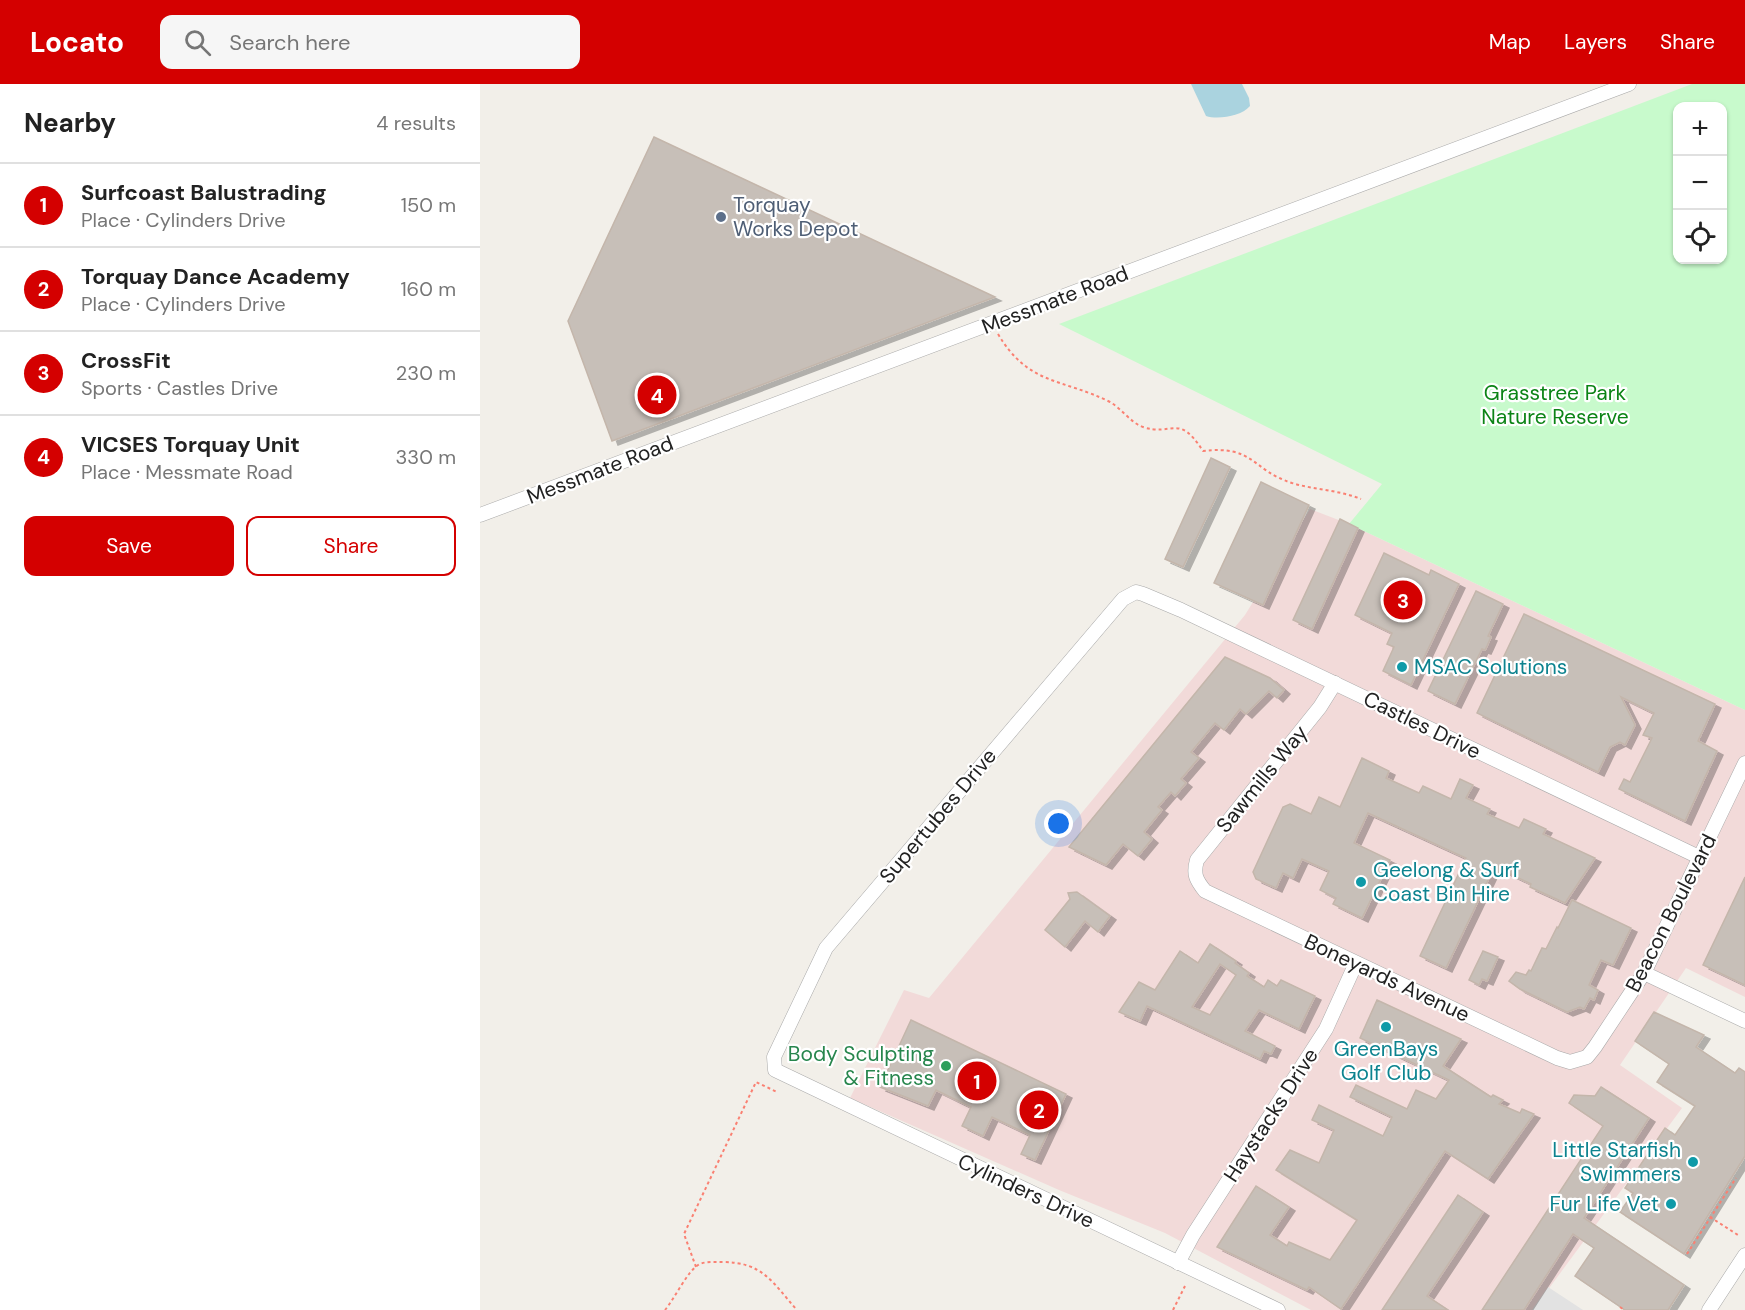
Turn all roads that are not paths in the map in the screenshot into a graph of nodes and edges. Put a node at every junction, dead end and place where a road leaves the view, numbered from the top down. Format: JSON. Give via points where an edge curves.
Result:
{"nodes":[{"id":1,"x":1629,"y":84,"type":"edge"},
{"id":2,"x":480,"y":515,"type":"edge"},
{"id":3,"x":1143,"y":594,"type":"joint"},
{"id":4,"x":1335,"y":683,"type":"junction"},
{"id":5,"x":1745,"y":763,"type":"edge"},
{"id":6,"x":1701,"y":858,"type":"junction"},
{"id":7,"x":1194,"y":876,"type":"joint"},
{"id":8,"x":1356,"y":963,"type":"junction"},
{"id":9,"x":1644,"y":973,"type":"junction"},
{"id":10,"x":1745,"y":1021,"type":"edge"},
{"id":11,"x":1587,"y":1057,"type":"joint"},
{"id":12,"x":775,"y":1070,"type":"joint"},
{"id":13,"x":1745,"y":1256,"type":"edge"},
{"id":14,"x":1178,"y":1263,"type":"junction"},
{"id":15,"x":1278,"y":1310,"type":"edge"},
{"id":16,"x":1709,"y":1310,"type":"edge"}],
"edges":[{"from":1,"to":2,"type":"street","name":"Messmate Road"},
{"from":3,"to":4,"type":"street","name":"Castles Drive"},
{"from":3,"to":12,"type":"street","name":"Supertubes Drive","via":[[1136,592],[1123,599],[826,948],[774,1057]]},
{"from":4,"to":6,"type":"street","name":"Castles Drive"},
{"from":4,"to":7,"type":"street","name":"Sawmills Way","via":[[1197,860]]},
{"from":5,"to":6,"type":"street","name":"Beacon Boulevard"},
{"from":6,"to":9,"type":"street","name":"Beacon Boulevard"},
{"from":7,"to":8,"type":"street","name":"Boneyards Avenue","via":[[1205,891]]},
{"from":8,"to":11,"type":"street","name":"Boneyards Avenue","via":[[1557,1058],[1570,1062]]},
{"from":8,"to":14,"type":"street","name":"Haystacks Drive","via":[[1326,1029]]},
{"from":9,"to":10,"type":"street"},
{"from":9,"to":11,"type":"street","name":"Beacon Boulevard"},
{"from":12,"to":14,"type":"street","name":"Cylinders Drive"},
{"from":13,"to":16,"type":"street"},
{"from":14,"to":15,"type":"street","name":"Cylinders Drive"}]}
